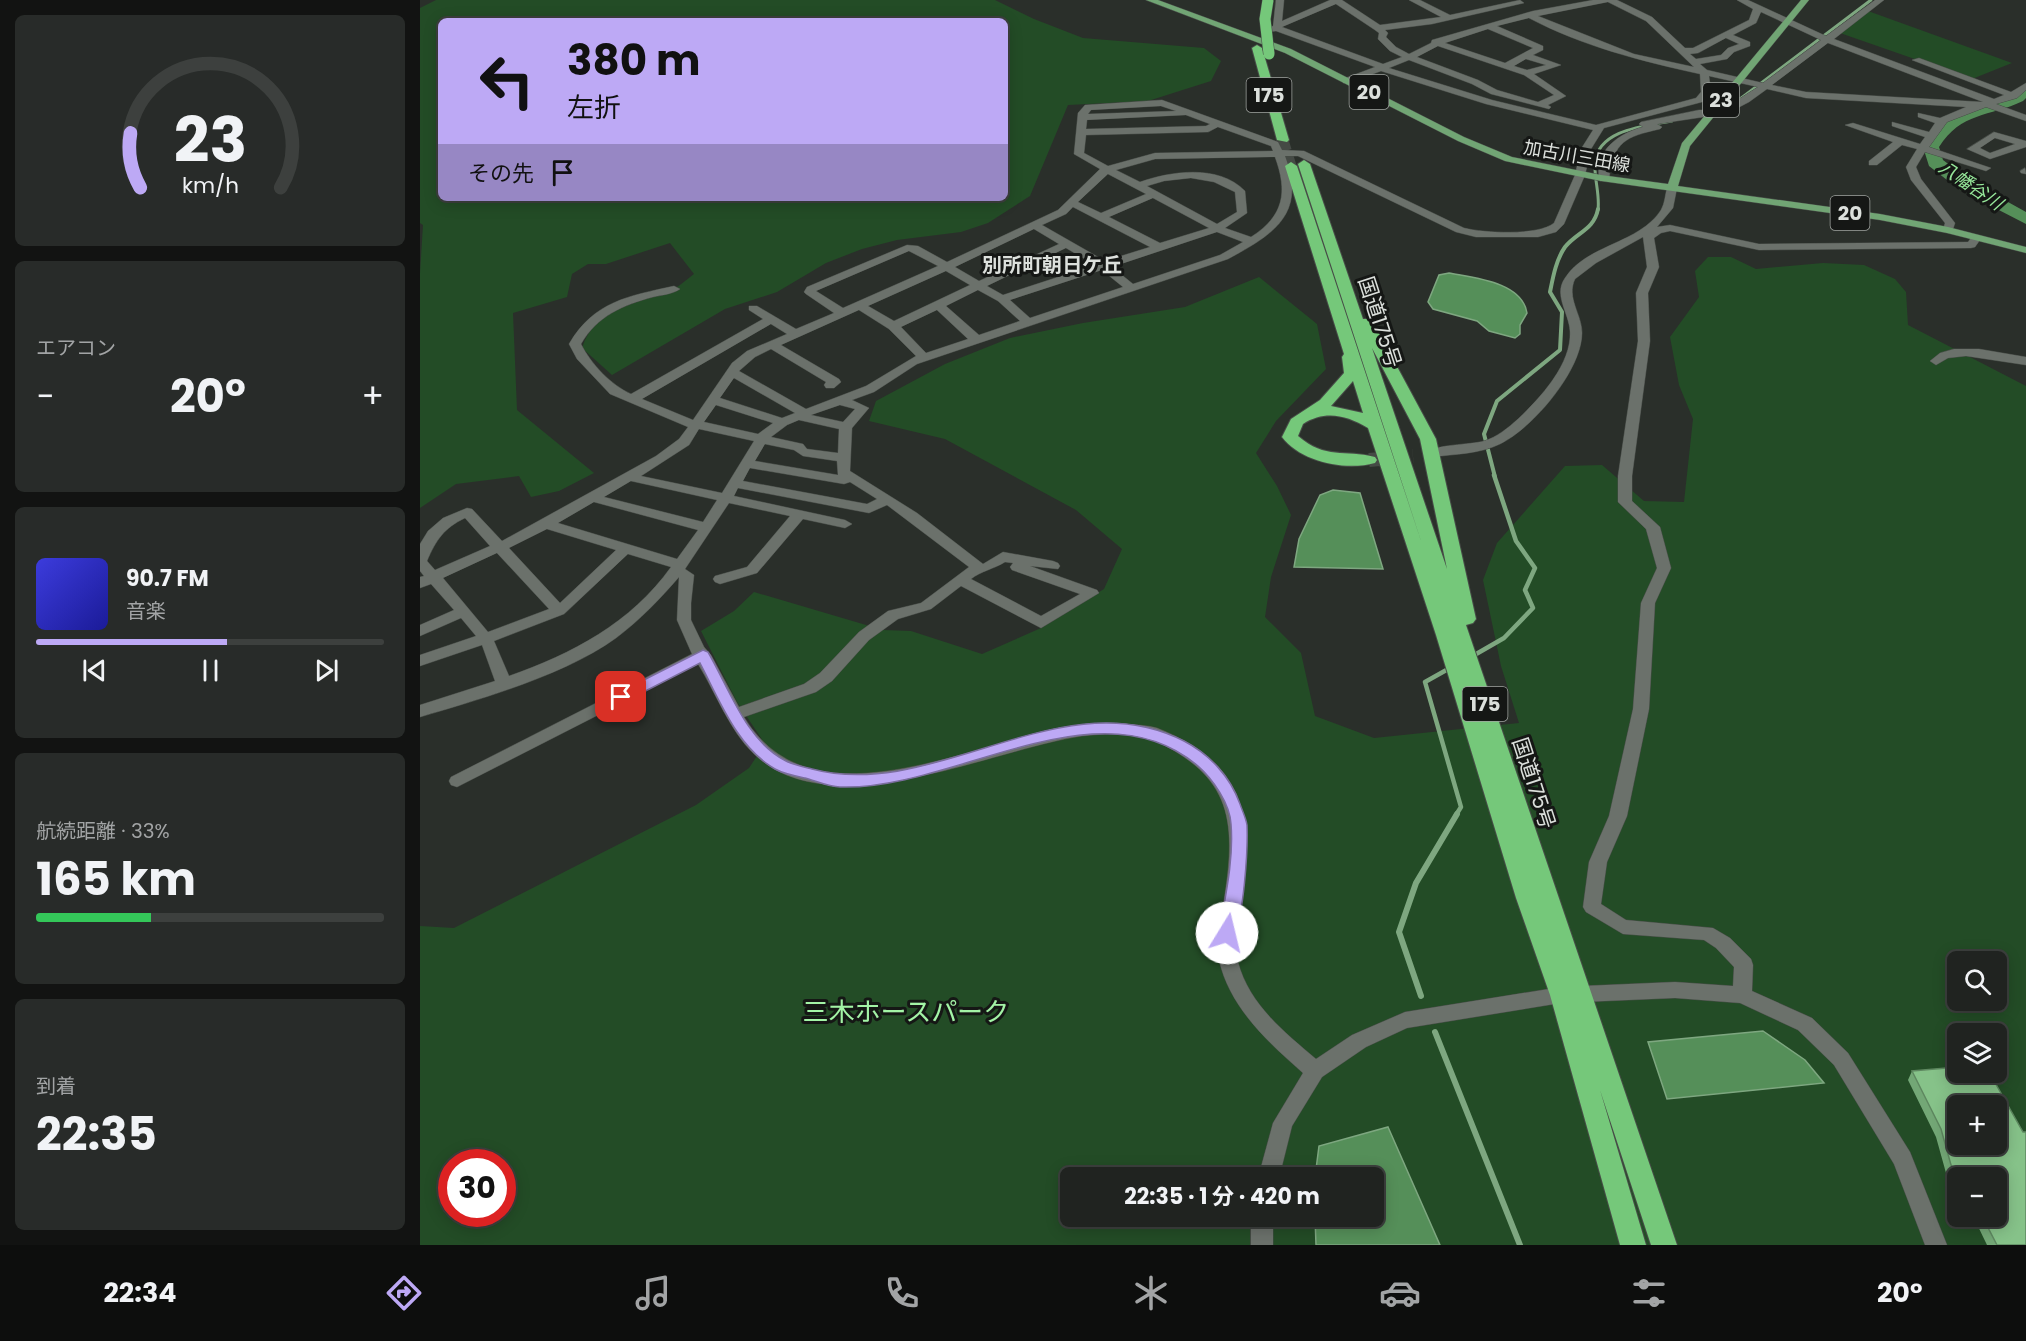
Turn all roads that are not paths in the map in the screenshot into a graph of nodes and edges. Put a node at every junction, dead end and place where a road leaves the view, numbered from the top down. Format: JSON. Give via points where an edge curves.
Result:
{"nodes":[{"id":1,"x":1150,"y":0,"type":"edge"},
{"id":2,"x":1258,"y":0,"type":"edge"},
{"id":3,"x":1268,"y":0,"type":"edge"},
{"id":4,"x":1280,"y":0,"type":"edge"},
{"id":5,"x":1336,"y":0,"type":"edge"},
{"id":6,"x":1413,"y":0,"type":"edge"},
{"id":7,"x":1606,"y":0,"type":"edge"},
{"id":8,"x":1611,"y":0,"type":"edge"},
{"id":9,"x":1741,"y":0,"type":"edge"},
{"id":10,"x":1805,"y":0,"type":"edge"},
{"id":11,"x":1864,"y":0,"type":"edge"},
{"id":12,"x":1880,"y":0,"type":"edge"},
{"id":13,"x":1517,"y":1,"type":"edge"},
{"id":14,"x":1758,"y":8,"type":"junction"},
{"id":15,"x":1531,"y":15,"type":"junction"},
{"id":16,"x":1448,"y":17,"type":"junction"},
{"id":17,"x":1787,"y":21,"type":"junction"},
{"id":18,"x":1488,"y":25,"type":"junction"},
{"id":19,"x":1277,"y":27,"type":"junction"},
{"id":20,"x":1378,"y":28,"type":"junction"},
{"id":21,"x":1466,"y":32,"type":"junction"},
{"id":22,"x":1263,"y":33,"type":"dead end"},
{"id":23,"x":1816,"y":34,"type":"junction"},
{"id":24,"x":1725,"y":35,"type":"junction"},
{"id":25,"x":1483,"y":38,"type":"dead end"},
{"id":26,"x":1826,"y":39,"type":"junction"},
{"id":27,"x":1435,"y":42,"type":"junction"},
{"id":28,"x":1681,"y":51,"type":"junction"},
{"id":29,"x":1527,"y":56,"type":"junction"},
{"id":30,"x":1409,"y":57,"type":"junction"},
{"id":31,"x":1916,"y":60,"type":"dead end"},
{"id":32,"x":1694,"y":62,"type":"junction"},
{"id":33,"x":1506,"y":66,"type":"junction"},
{"id":34,"x":1383,"y":67,"type":"junction"},
{"id":35,"x":1704,"y":72,"type":"junction"},
{"id":36,"x":1527,"y":73,"type":"junction"},
{"id":37,"x":1965,"y":77,"type":"junction"},
{"id":38,"x":1738,"y":80,"type":"junction"},
{"id":39,"x":1346,"y":81,"type":"junction"},
{"id":40,"x":1754,"y":82,"type":"junction"},
{"id":41,"x":1766,"y":85,"type":"junction"},
{"id":42,"x":1948,"y":85,"type":"junction"},
{"id":43,"x":2026,"y":86,"type":"edge"},
{"id":44,"x":1743,"y":91,"type":"dead end"},
{"id":45,"x":2014,"y":96,"type":"junction"},
{"id":46,"x":1538,"y":105,"type":"junction"},
{"id":47,"x":1989,"y":105,"type":"junction"},
{"id":48,"x":1728,"y":110,"type":"dead end"},
{"id":49,"x":1710,"y":113,"type":"junction"},
{"id":50,"x":1921,"y":115,"type":"dead end"},
{"id":51,"x":2026,"y":118,"type":"edge"},
{"id":52,"x":1941,"y":122,"type":"junction"},
{"id":53,"x":1217,"y":123,"type":"junction"},
{"id":54,"x":1894,"y":124,"type":"dead end"},
{"id":55,"x":1701,"y":125,"type":"junction"},
{"id":56,"x":1850,"y":125,"type":"dead end"},
{"id":57,"x":1600,"y":127,"type":"junction"},
{"id":58,"x":1081,"y":132,"type":"junction"},
{"id":59,"x":1932,"y":136,"type":"junction"},
{"id":60,"x":1900,"y":141,"type":"junction"},
{"id":61,"x":1181,"y":142,"type":"junction"},
{"id":62,"x":1296,"y":143,"type":"tunnel mouth"},
{"id":63,"x":1923,"y":149,"type":"junction"},
{"id":64,"x":1289,"y":156,"type":"junction"},
{"id":65,"x":1873,"y":163,"type":"dead end"},
{"id":66,"x":1986,"y":168,"type":"dead end"},
{"id":67,"x":1108,"y":169,"type":"junction"},
{"id":68,"x":1594,"y":177,"type":"junction"},
{"id":69,"x":1139,"y":186,"type":"junction"},
{"id":70,"x":1672,"y":188,"type":"junction"},
{"id":71,"x":1154,"y":194,"type":"junction"},
{"id":72,"x":1071,"y":202,"type":"junction"},
{"id":73,"x":1103,"y":216,"type":"junction"},
{"id":74,"x":1034,"y":225,"type":"junction"},
{"id":75,"x":1218,"y":228,"type":"junction"},
{"id":76,"x":1948,"y":230,"type":"junction"},
{"id":77,"x":1977,"y":237,"type":"junction"},
{"id":78,"x":1631,"y":238,"type":"junction"},
{"id":79,"x":1252,"y":240,"type":"junction"},
{"id":80,"x":1067,"y":244,"type":"junction"},
{"id":81,"x":1648,"y":244,"type":"junction"},
{"id":82,"x":1159,"y":247,"type":"junction"},
{"id":83,"x":2026,"y":250,"type":"edge"},
{"id":84,"x":1103,"y":265,"type":"junction"},
{"id":85,"x":946,"y":267,"type":"junction"},
{"id":86,"x":979,"y":286,"type":"junction"},
{"id":87,"x":1132,"y":288,"type":"junction"},
{"id":88,"x":674,"y":289,"type":"dead end"},
{"id":89,"x":1002,"y":299,"type":"junction"},
{"id":90,"x":1349,"y":299,"type":"junction"},
{"id":91,"x":859,"y":305,"type":"junction"},
{"id":92,"x":938,"y":305,"type":"junction"},
{"id":93,"x":753,"y":308,"type":"dead end"},
{"id":94,"x":842,"y":312,"type":"junction"},
{"id":95,"x":771,"y":319,"type":"junction"},
{"id":96,"x":1028,"y":323,"type":"junction"},
{"id":97,"x":893,"y":326,"type":"junction"},
{"id":98,"x":1346,"y":331,"type":"junction"},
{"id":99,"x":794,"y":333,"type":"junction"},
{"id":100,"x":977,"y":340,"type":"junction"},
{"id":101,"x":771,"y":344,"type":"junction"},
{"id":102,"x":924,"y":357,"type":"junction"},
{"id":103,"x":1936,"y":361,"type":"dead end"},
{"id":104,"x":2026,"y":361,"type":"edge"},
{"id":105,"x":731,"y":374,"type":"junction"},
{"id":106,"x":830,"y":385,"type":"dead end"},
{"id":107,"x":632,"y":399,"type":"junction"},
{"id":108,"x":712,"y":400,"type":"junction"},
{"id":109,"x":839,"y":400,"type":"junction"},
{"id":110,"x":1308,"y":413,"type":"junction"},
{"id":111,"x":801,"y":415,"type":"junction"},
{"id":112,"x":782,"y":422,"type":"junction"},
{"id":113,"x":697,"y":423,"type":"junction"},
{"id":114,"x":1375,"y":426,"type":"junction"},
{"id":115,"x":846,"y":427,"type":"junction"},
{"id":116,"x":761,"y":441,"type":"junction"},
{"id":117,"x":1433,"y":453,"type":"junction"},
{"id":118,"x":1413,"y":456,"type":"tunnel mouth"},
{"id":119,"x":844,"y":458,"type":"junction"},
{"id":120,"x":1369,"y":460,"type":"tunnel mouth"},
{"id":121,"x":746,"y":464,"type":"junction"},
{"id":122,"x":849,"y":476,"type":"junction"},
{"id":123,"x":629,"y":477,"type":"junction"},
{"id":124,"x":734,"y":483,"type":"junction"},
{"id":125,"x":725,"y":497,"type":"junction"},
{"id":126,"x":593,"y":498,"type":"junction"},
{"id":127,"x":886,"y":499,"type":"junction"},
{"id":128,"x":800,"y":514,"type":"junction"},
{"id":129,"x":546,"y":524,"type":"junction"},
{"id":130,"x":845,"y":524,"type":"dead end"},
{"id":131,"x":705,"y":527,"type":"junction"},
{"id":132,"x":501,"y":547,"type":"junction"},
{"id":133,"x":625,"y":549,"type":"junction"},
{"id":134,"x":997,"y":560,"type":"junction"},
{"id":135,"x":420,"y":561,"type":"edge"},
{"id":136,"x":1053,"y":566,"type":"dead end"},
{"id":137,"x":678,"y":567,"type":"junction"},
{"id":138,"x":976,"y":569,"type":"junction"},
{"id":139,"x":434,"y":577,"type":"junction"},
{"id":140,"x":720,"y":579,"type":"dead end"},
{"id":141,"x":960,"y":579,"type":"junction"},
{"id":142,"x":420,"y":583,"type":"edge"},
{"id":143,"x":464,"y":611,"type":"junction"},
{"id":144,"x":559,"y":611,"type":"junction"},
{"id":145,"x":420,"y":631,"type":"edge"},
{"id":146,"x":485,"y":639,"type":"junction"},
{"id":147,"x":703,"y":655,"type":"junction"},
{"id":148,"x":420,"y":661,"type":"edge"},
{"id":149,"x":1474,"y":669,"type":"junction"},
{"id":150,"x":503,"y":682,"type":"junction"},
{"id":151,"x":420,"y":711,"type":"edge"},
{"id":152,"x":735,"y":714,"type":"junction"},
{"id":153,"x":457,"y":781,"type":"dead end"},
{"id":154,"x":1582,"y":994,"type":"junction"},
{"id":155,"x":1561,"y":995,"type":"junction"},
{"id":156,"x":1742,"y":995,"type":"junction"},
{"id":157,"x":1315,"y":1071,"type":"junction"},
{"id":158,"x":1271,"y":1167,"type":"edge"},
{"id":159,"x":1262,"y":1227,"type":"edge"},
{"id":160,"x":1262,"y":1245,"type":"edge"},
{"id":161,"x":1633,"y":1245,"type":"edge"},
{"id":162,"x":1664,"y":1245,"type":"edge"},
{"id":163,"x":1936,"y":1245,"type":"edge"}],
"edges":[{"from":1,"to":39,"type":"main road","name":"加古川三田線","number":"20","via":[[1246,33]]},
{"from":2,"to":64,"type":"highway","name":"国道175号","number":"175","via":[[1257,48]]},
{"from":3,"to":62,"type":"highway","number":"175","bridge":true,"via":[[1265,19],[1269,54]]},
{"from":4,"to":19,"type":"street"},
{"from":5,"to":19,"type":"street"},
{"from":5,"to":20,"type":"street"},
{"from":6,"to":16,"type":"street"},
{"from":7,"to":15,"type":"street"},
{"from":8,"to":28,"type":"street","via":[[1649,19]]},
{"from":9,"to":14,"type":"street"},
{"from":10,"to":17,"type":"main road","number":"23"},
{"from":11,"to":23,"type":"street"},
{"from":12,"to":26,"type":"street"},
{"from":13,"to":15,"type":"street"},
{"from":13,"to":16,"type":"street"},
{"from":14,"to":17,"type":"street"},
{"from":14,"to":24,"type":"street","via":[[1753,21]]},
{"from":15,"to":18,"type":"street"},
{"from":15,"to":35,"type":"street","via":[[1549,26],[1631,56]]},
{"from":16,"to":20,"type":"street"},
{"from":17,"to":23,"type":"street"},
{"from":17,"to":38,"type":"main road","number":"23"},
{"from":18,"to":21,"type":"street"},
{"from":18,"to":29,"type":"street","via":[[1540,48]]},
{"from":19,"to":22,"type":"street"},
{"from":19,"to":34,"type":"street"},
{"from":20,"to":30,"type":"street","via":[[1393,50]]},
{"from":21,"to":25,"type":"street"},
{"from":21,"to":27,"type":"street"},
{"from":23,"to":26,"type":"street"},
{"from":23,"to":40,"type":"street"},
{"from":24,"to":28,"type":"street","via":[[1695,51]]},
{"from":24,"to":32,"type":"street","via":[[1747,44],[1724,57]]},
{"from":26,"to":41,"type":"street"},
{"from":26,"to":42,"type":"street"},
{"from":27,"to":30,"type":"street"},
{"from":27,"to":33,"type":"street"},
{"from":28,"to":32,"type":"street"},
{"from":29,"to":33,"type":"street"},
{"from":29,"to":36,"type":"street","via":[[1556,65]]},
{"from":30,"to":34,"type":"street"},
{"from":30,"to":46,"type":"street","via":[[1494,92]]},
{"from":31,"to":37,"type":"street"},
{"from":32,"to":35,"type":"street"},
{"from":33,"to":36,"type":"street"},
{"from":34,"to":39,"type":"street"},
{"from":34,"to":57,"type":"street","via":[[1510,110]]},
{"from":35,"to":38,"type":"street"},
{"from":35,"to":57,"type":"street","via":[[1706,93],[1699,100]]},
{"from":36,"to":46,"type":"street","via":[[1561,96]]},
{"from":37,"to":42,"type":"street"},
{"from":37,"to":45,"type":"street"},
{"from":38,"to":40,"type":"street"},
{"from":38,"to":49,"type":"main road","number":"23"},
{"from":39,"to":68,"type":"main road","name":"加古川三田線","number":"20","via":[[1482,149],[1527,165]]},
{"from":40,"to":41,"type":"street"},
{"from":40,"to":44,"type":"street"},
{"from":41,"to":47,"type":"street","via":[[1806,95]]},
{"from":41,"to":48,"type":"street"},
{"from":42,"to":47,"type":"street"},
{"from":43,"to":45,"type":"street"},
{"from":45,"to":47,"type":"street"},
{"from":46,"to":57,"type":"street"},
{"from":47,"to":51,"type":"street"},
{"from":47,"to":52,"type":"street"},
{"from":49,"to":55,"type":"main road","number":"23"},
{"from":49,"to":57,"type":"street"},
{"from":50,"to":52,"type":"street"},
{"from":52,"to":59,"type":"street"},
{"from":53,"to":58,"type":"street","via":[[1162,104],[1093,106],[1084,110]]},
{"from":53,"to":61,"type":"street"},
{"from":53,"to":64,"type":"street","via":[[1275,144]]},
{"from":54,"to":59,"type":"street"},
{"from":55,"to":68,"type":"street","via":[[1684,123],[1638,130],[1622,137],[1607,153]]},
{"from":55,"to":70,"type":"main road","number":"23","via":[[1685,145]]},
{"from":56,"to":60,"type":"street"},
{"from":57,"to":68,"type":"street","via":[[1586,149]]},
{"from":58,"to":61,"type":"street"},
{"from":58,"to":67,"type":"street","via":[[1078,153]]},
{"from":59,"to":63,"type":"street"},
{"from":60,"to":63,"type":"street"},
{"from":60,"to":65,"type":"street"},
{"from":61,"to":64,"type":"street"},
{"from":61,"to":67,"type":"street"},
{"from":63,"to":66,"type":"street"},
{"from":63,"to":76,"type":"street","via":[[1911,166],[1916,180],[1950,223]]},
{"from":64,"to":68,"type":"street","via":[[1300,153],[1439,222],[1476,234],[1538,234],[1552,230]]},
{"from":64,"to":79,"type":"street","via":[[1284,214]]},
{"from":64,"to":90,"type":"highway","name":"国道175号","number":"175"},
{"from":64,"to":98,"type":"highway","name":"国道175号","number":"175"},
{"from":67,"to":69,"type":"street"},
{"from":67,"to":72,"type":"street"},
{"from":68,"to":70,"type":"main road","name":"加古川三田線","number":"20"},
{"from":69,"to":71,"type":"street"},
{"from":69,"to":75,"type":"street","via":[[1162,178],[1202,176],[1234,186],[1242,196],[1242,213]]},
{"from":70,"to":76,"type":"main road","name":"加古川三田線","number":"20"},
{"from":70,"to":78,"type":"street","via":[[1666,211]]},
{"from":71,"to":73,"type":"street"},
{"from":71,"to":75,"type":"street"},
{"from":72,"to":73,"type":"street"},
{"from":72,"to":74,"type":"street","via":[[1062,212]]},
{"from":73,"to":82,"type":"street"},
{"from":74,"to":80,"type":"street"},
{"from":74,"to":85,"type":"street"},
{"from":75,"to":79,"type":"street"},
{"from":75,"to":82,"type":"street"},
{"from":76,"to":77,"type":"main road","name":"加古川三田線","number":"20"},
{"from":77,"to":81,"type":"street","via":[[1971,245],[1770,248],[1670,228],[1650,235]]},
{"from":77,"to":83,"type":"main road","name":"加古川三田線","number":"20"},
{"from":78,"to":81,"type":"street"},
{"from":78,"to":117,"type":"street","via":[[1569,280],[1566,292],[1576,332],[1574,352],[1560,377],[1521,424],[1496,441]]},
{"from":79,"to":87,"type":"street","via":[[1224,257]]},
{"from":80,"to":84,"type":"street"},
{"from":80,"to":86,"type":"street"},
{"from":81,"to":156,"type":"street","via":[[1653,267],[1642,293],[1644,341],[1624,476],[1625,502],[1653,527],[1664,568],[1648,603],[1641,709],[1618,816],[1598,862],[1592,907],[1623,927],[1707,933],[1744,965]]},
{"from":82,"to":84,"type":"street"},
{"from":84,"to":87,"type":"street"},
{"from":84,"to":89,"type":"street"},
{"from":85,"to":86,"type":"street"},
{"from":85,"to":91,"type":"street"},
{"from":85,"to":94,"type":"street","via":[[908,248],[811,289],[810,292]]},
{"from":86,"to":89,"type":"street"},
{"from":86,"to":92,"type":"street"},
{"from":87,"to":96,"type":"street"},
{"from":88,"to":107,"type":"street","via":[[605,310],[581,331],[575,344],[581,356],[614,391]]},
{"from":89,"to":96,"type":"street"},
{"from":90,"to":117,"type":"highway","via":[[1362,313]]},
{"from":90,"to":149,"type":"highway","name":"国道175号","number":"175"},
{"from":91,"to":94,"type":"street"},
{"from":91,"to":97,"type":"street"},
{"from":92,"to":97,"type":"street"},
{"from":92,"to":100,"type":"street"},
{"from":93,"to":95,"type":"street"},
{"from":94,"to":99,"type":"street"},
{"from":95,"to":99,"type":"street"},
{"from":95,"to":107,"type":"street"},
{"from":96,"to":100,"type":"street"},
{"from":97,"to":102,"type":"street"},
{"from":98,"to":110,"type":"highway","via":[[1351,374],[1325,403]]},
{"from":98,"to":114,"type":"highway","name":"国道175号","number":"175"},
{"from":99,"to":101,"type":"street"},
{"from":100,"to":102,"type":"street"},
{"from":101,"to":105,"type":"street","via":[[751,354]]},
{"from":101,"to":106,"type":"street","via":[[835,382]]},
{"from":102,"to":109,"type":"street","via":[[870,389]]},
{"from":103,"to":104,"type":"street","via":[[1943,354],[1957,352]]},
{"from":105,"to":108,"type":"street"},
{"from":105,"to":111,"type":"street","via":[[737,374]]},
{"from":107,"to":113,"type":"street","via":[[684,422]]},
{"from":108,"to":112,"type":"street"},
{"from":108,"to":113,"type":"street"},
{"from":109,"to":111,"type":"street"},
{"from":109,"to":115,"type":"street","via":[[863,408]]},
{"from":110,"to":114,"type":"highway","via":[[1343,411]]},
{"from":110,"to":120,"type":"highway","via":[[1296,422],[1290,437],[1301,448],[1320,458]]},
{"from":111,"to":112,"type":"street"},
{"from":111,"to":115,"type":"street"},
{"from":112,"to":116,"type":"street"},
{"from":113,"to":116,"type":"street"},
{"from":113,"to":123,"type":"street","via":[[684,442]]},
{"from":114,"to":155,"type":"highway","name":"国道175号","number":"175"},
{"from":115,"to":119,"type":"street"},
{"from":116,"to":119,"type":"street"},
{"from":116,"to":121,"type":"street"},
{"from":117,"to":118,"type":"highway"},
{"from":117,"to":149,"type":"highway"},
{"from":119,"to":122,"type":"street","via":[[843,473]]},
{"from":121,"to":122,"type":"street","via":[[844,480]]},
{"from":121,"to":124,"type":"street"},
{"from":122,"to":127,"type":"street"},
{"from":123,"to":125,"type":"street"},
{"from":123,"to":126,"type":"street"},
{"from":124,"to":125,"type":"street"},
{"from":124,"to":127,"type":"street","via":[[869,509]]},
{"from":125,"to":128,"type":"street"},
{"from":125,"to":131,"type":"street"},
{"from":126,"to":129,"type":"street"},
{"from":126,"to":131,"type":"street"},
{"from":127,"to":138,"type":"street","via":[[967,558]]},
{"from":128,"to":130,"type":"street"},
{"from":128,"to":140,"type":"street","via":[[752,570]]},
{"from":129,"to":132,"type":"street"},
{"from":129,"to":133,"type":"street"},
{"from":131,"to":137,"type":"street"},
{"from":132,"to":135,"type":"street","via":[[467,512],[441,523]]},
{"from":132,"to":139,"type":"street"},
{"from":132,"to":144,"type":"street"},
{"from":133,"to":137,"type":"street"},
{"from":133,"to":144,"type":"street"},
{"from":134,"to":136,"type":"street","via":[[1003,557]]},
{"from":134,"to":138,"type":"street"},
{"from":134,"to":141,"type":"street","via":[[1092,593],[1041,622]]},
{"from":135,"to":139,"type":"street"},
{"from":137,"to":147,"type":"street","via":[[687,575],[684,621]]},
{"from":137,"to":150,"type":"street","via":[[610,635],[584,651]]},
{"from":138,"to":141,"type":"street"},
{"from":139,"to":142,"type":"street"},
{"from":139,"to":143,"type":"street"},
{"from":141,"to":152,"type":"street","via":[[926,606],[893,615],[864,636],[826,677],[810,688]]},
{"from":143,"to":145,"type":"street"},
{"from":143,"to":146,"type":"street"},
{"from":144,"to":146,"type":"street"},
{"from":146,"to":148,"type":"street"},
{"from":146,"to":150,"type":"street"},
{"from":147,"to":152,"type":"street"},
{"from":147,"to":153,"type":"street"},
{"from":149,"to":154,"type":"highway","name":"国道175号","number":"175","via":[[1546,896]]},
{"from":150,"to":151,"type":"street"},
{"from":152,"to":157,"type":"street","via":[[764,754],[782,766],[837,781],[870,781],[908,774],[1063,732],[1095,728],[1131,729],[1165,738],[1191,752],[1213,770],[1239,823],[1238,868],[1227,933],[1228,960],[1239,991],[1266,1028]]},
{"from":154,"to":156,"type":"street","via":[[1675,990]]},
{"from":154,"to":162,"type":"highway","name":"国道175号","number":"175"},
{"from":155,"to":157,"type":"street","via":[[1405,1020],[1359,1041]]},
{"from":155,"to":161,"type":"highway","name":"国道175号","number":"175"},
{"from":156,"to":163,"type":"street","via":[[1805,1024],[1841,1059],[1903,1159]]},
{"from":157,"to":158,"type":"street","via":[[1283,1123]]},
{"from":159,"to":160,"type":"street"}]}
